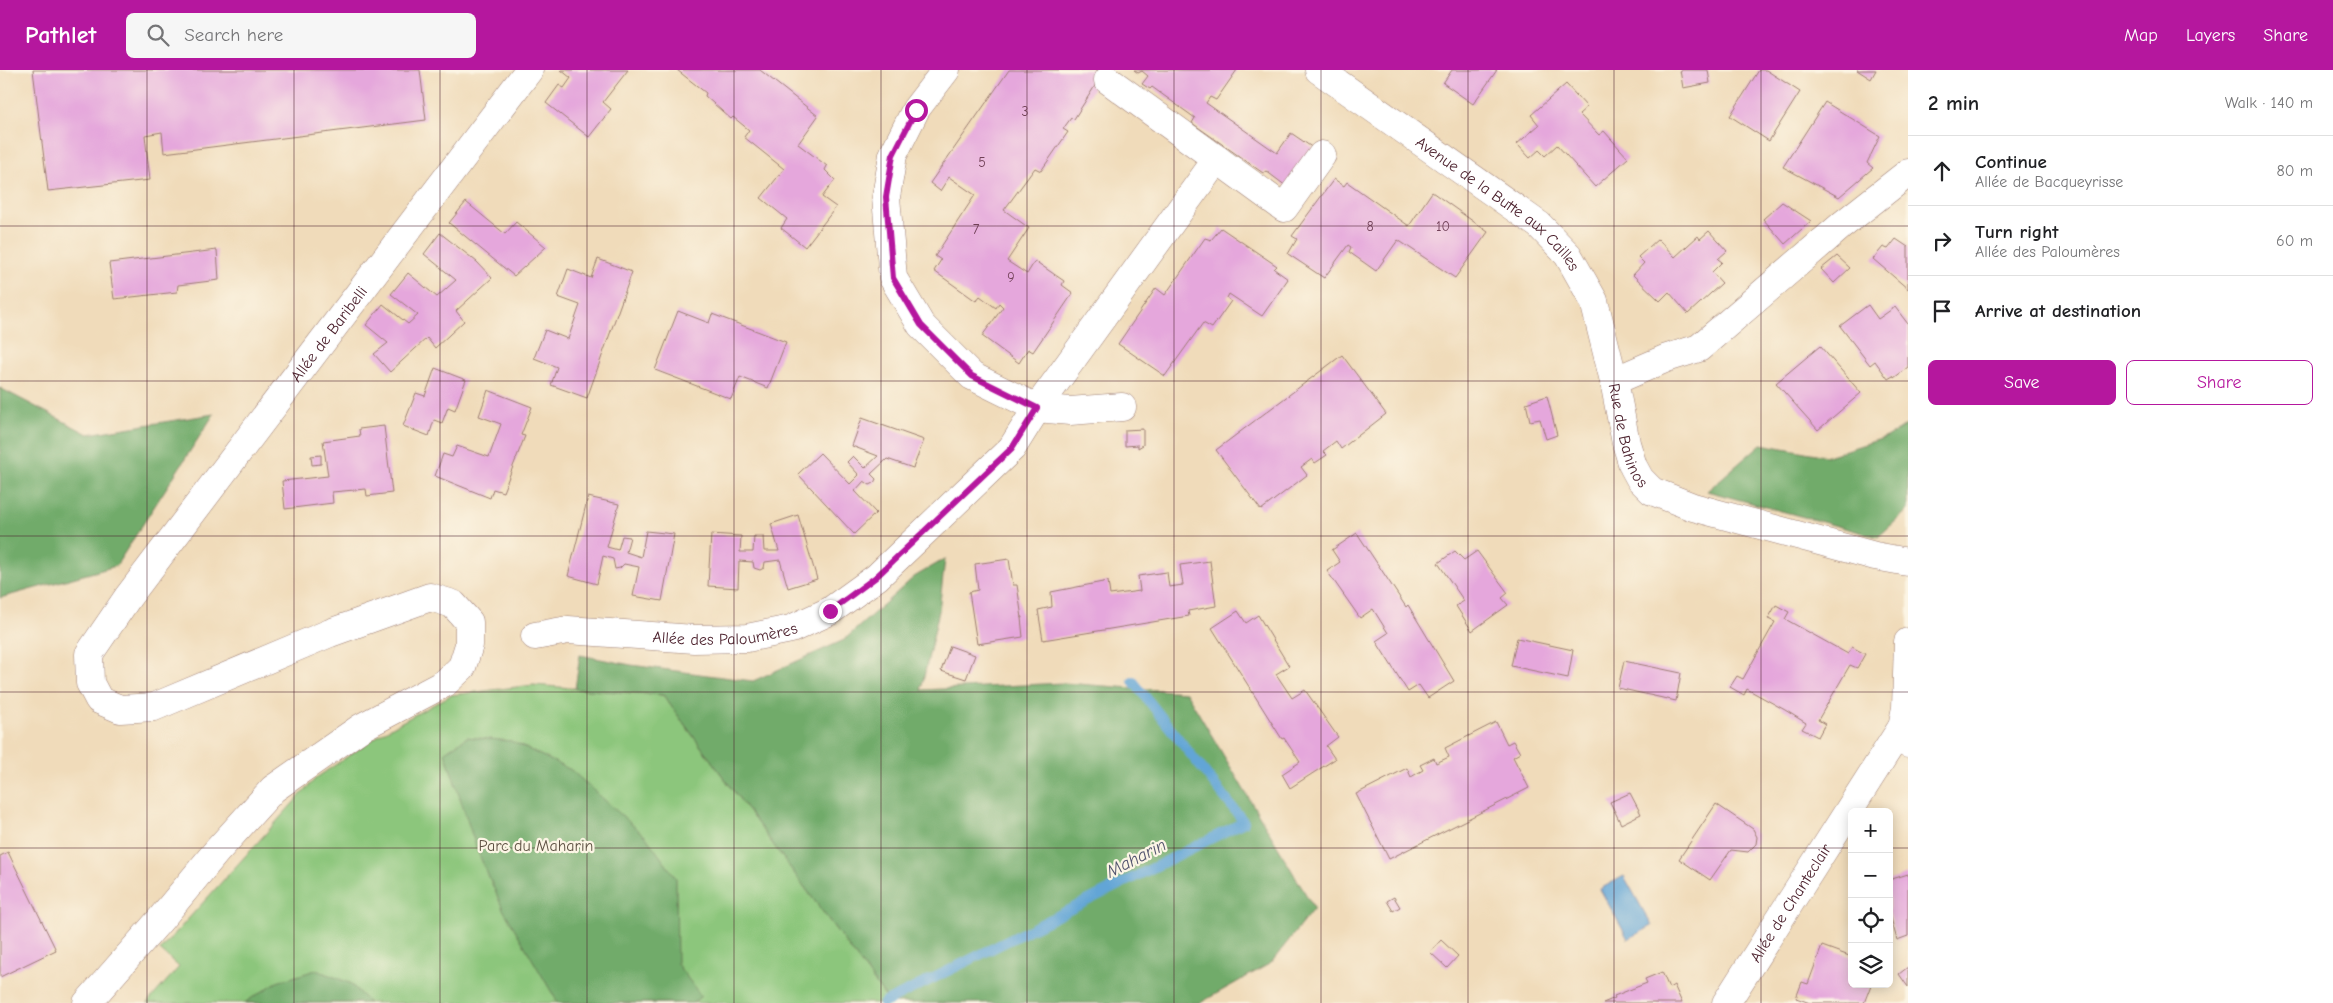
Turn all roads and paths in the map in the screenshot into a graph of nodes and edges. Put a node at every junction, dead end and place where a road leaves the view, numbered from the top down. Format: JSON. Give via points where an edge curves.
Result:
{"nodes":[{"id":1,"x":529,"y":70,"type":"edge"},
{"id":2,"x":946,"y":70,"type":"edge"},
{"id":3,"x":1319,"y":70,"type":"edge"},
{"id":4,"x":1108,"y":80,"type":"dead end"},
{"id":5,"x":1322,"y":155,"type":"dead end"},
{"id":6,"x":1217,"y":159,"type":"junction"},
{"id":7,"x":1908,"y":172,"type":"edge"},
{"id":8,"x":1614,"y":382,"type":"junction"},
{"id":9,"x":1122,"y":407,"type":"dead end"},
{"id":10,"x":1037,"y":408,"type":"junction"},
{"id":11,"x":1908,"y":562,"type":"edge"},
{"id":12,"x":535,"y":636,"type":"dead end"},
{"id":13,"x":1908,"y":642,"type":"edge"},
{"id":14,"x":1905,"y":736,"type":"edge"},
{"id":15,"x":87,"y":1003,"type":"edge"},
{"id":16,"x":1726,"y":1003,"type":"edge"}],
"edges":[{"from":1,"to":15,"type":"street","name":"Allée de Baribelli","via":[[128,597],[89,654],[90,684],[99,700],[120,709],[154,707],[330,633],[430,597],[453,604],[469,622],[469,646],[462,667],[445,683],[362,727],[273,789]]},
{"from":2,"to":10,"type":"street","via":[[916,110],[893,155],[886,197],[893,278],[921,325],[972,376]]},
{"from":3,"to":8,"type":"street","name":"Avenue de la Butte aux Cailles","via":[[1539,225],[1568,255],[1594,301]]},
{"from":4,"to":6,"type":"street"},
{"from":5,"to":6,"type":"street","via":[[1284,208]]},
{"from":6,"to":10,"type":"street","name":"Allée des Paloumères"},
{"from":7,"to":8,"type":"street","name":"Rue de Bahinos","via":[[1699,348],[1667,358]]},
{"from":8,"to":11,"type":"street","name":"Rue de Bahinos","via":[[1633,466],[1652,491],[1693,507]]},
{"from":9,"to":10,"type":"street","via":[[1070,411]]},
{"from":10,"to":12,"type":"street","name":"Allée des Paloumères","via":[[1012,448],[876,577],[830,611],[791,629],[747,638],[694,639],[568,630]]},
{"from":13,"to":14,"type":"street"},
{"from":14,"to":16,"type":"street","name":"Allée de Chanteclair"}]}
